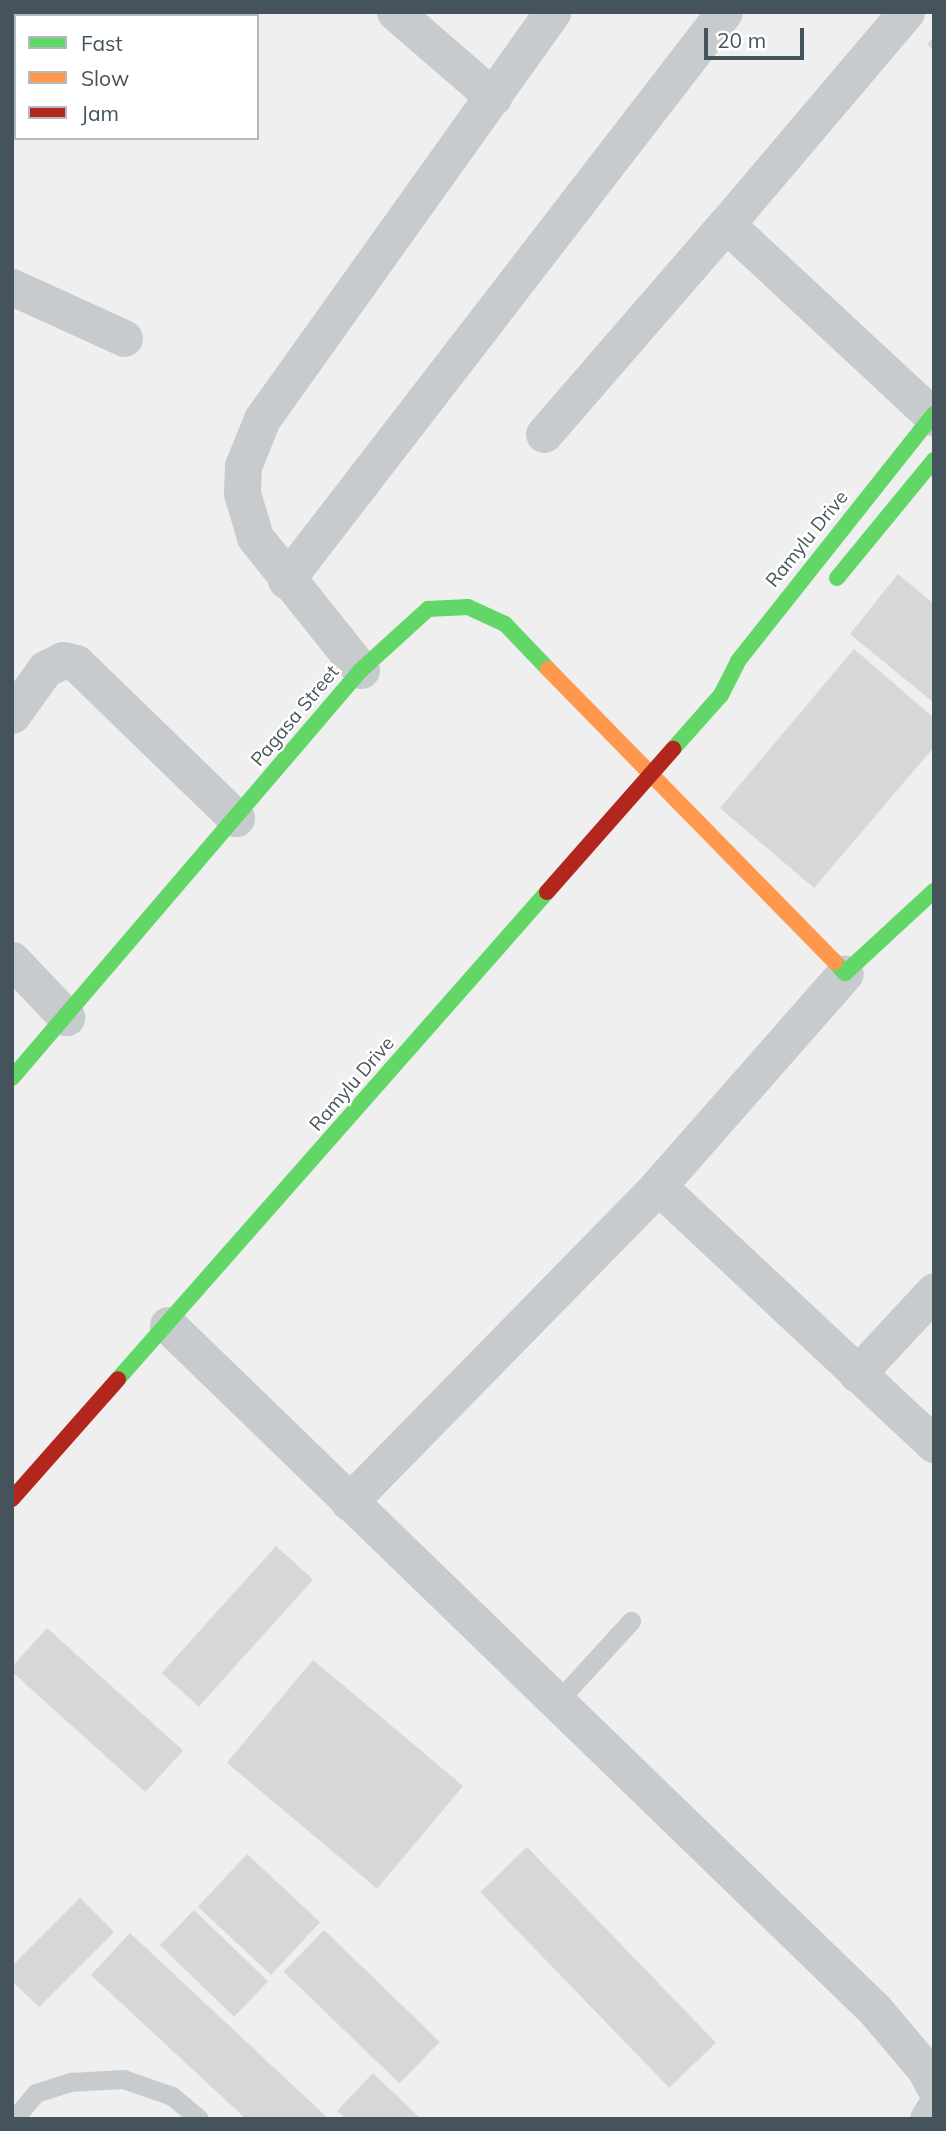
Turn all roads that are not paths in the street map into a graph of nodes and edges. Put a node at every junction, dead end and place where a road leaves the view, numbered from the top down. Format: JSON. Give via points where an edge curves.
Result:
{"nodes":[{"id":1,"x":395,"y":12,"type":"edge"},
{"id":2,"x":552,"y":12,"type":"edge"},
{"id":3,"x":724,"y":12,"type":"edge"},
{"id":4,"x":906,"y":12,"type":"edge"},
{"id":5,"x":434,"y":25,"type":"edge"},
{"id":6,"x":493,"y":97,"type":"junction"},
{"id":7,"x":726,"y":224,"type":"junction"},
{"id":8,"x":13,"y":289,"type":"edge"},
{"id":9,"x":124,"y":338,"type":"dead end"},
{"id":10,"x":933,"y":416,"type":"edge"},
{"id":11,"x":544,"y":434,"type":"dead end"},
{"id":12,"x":934,"y":460,"type":"edge"},
{"id":13,"x":286,"y":580,"type":"junction"},
{"id":14,"x":827,"y":590,"type":"dead end"},
{"id":15,"x":361,"y":670,"type":"junction"},
{"id":16,"x":745,"y":682,"type":"dead end"},
{"id":17,"x":721,"y":695,"type":"junction"},
{"id":18,"x":12,"y":715,"type":"edge"},
{"id":19,"x":650,"y":775,"type":"junction"},
{"id":20,"x":236,"y":818,"type":"junction"},
{"id":21,"x":934,"y":891,"type":"edge"},
{"id":22,"x":12,"y":960,"type":"edge"},
{"id":23,"x":845,"y":973,"type":"junction"},
{"id":24,"x":66,"y":1017,"type":"junction"},
{"id":25,"x":12,"y":1078,"type":"edge"},
{"id":26,"x":657,"y":1186,"type":"junction"},
{"id":27,"x":934,"y":1291,"type":"edge"},
{"id":28,"x":167,"y":1325,"type":"junction"},
{"id":29,"x":857,"y":1374,"type":"junction"},
{"id":30,"x":934,"y":1444,"type":"edge"},
{"id":31,"x":12,"y":1499,"type":"edge"},
{"id":32,"x":349,"y":1502,"type":"junction"},
{"id":33,"x":631,"y":1621,"type":"dead end"},
{"id":34,"x":556,"y":1702,"type":"junction"},
{"id":35,"x":934,"y":2086,"type":"edge"},
{"id":36,"x":934,"y":2109,"type":"edge"},
{"id":37,"x":15,"y":2119,"type":"edge"},
{"id":38,"x":199,"y":2119,"type":"edge"},
{"id":39,"x":928,"y":2119,"type":"edge"}],
"edges":[{"from":1,"to":5,"type":"street"},
{"from":2,"to":6,"type":"street"},
{"from":3,"to":13,"type":"street"},
{"from":4,"to":7,"type":"street"},
{"from":5,"to":6,"type":"street"},
{"from":6,"to":13,"type":"street","via":[[262,419],[243,466],[242,493],[255,537]]},
{"from":7,"to":10,"type":"street"},
{"from":7,"to":11,"type":"street"},
{"from":8,"to":9,"type":"street"},
{"from":10,"to":17,"type":"street","name":"Ramylu Drive","via":[[737,661]]},
{"from":12,"to":14,"type":"street"},
{"from":13,"to":15,"type":"street"},
{"from":15,"to":19,"type":"street","name":"Pagasa Street","via":[[428,609],[468,607],[505,624]]},
{"from":15,"to":20,"type":"street","name":"Pagasa Street"},
{"from":16,"to":17,"type":"street","name":"Ramylu Drive"},
{"from":17,"to":19,"type":"street","name":"Ramylu Drive"},
{"from":18,"to":20,"type":"street","via":[[45,669],[63,660],[76,663]]},
{"from":19,"to":23,"type":"street","name":"Pagasa Street"},
{"from":19,"to":28,"type":"street","name":"Ramylu Drive"},
{"from":20,"to":24,"type":"street","name":"Pagasa Street"},
{"from":21,"to":23,"type":"street"},
{"from":22,"to":24,"type":"street"},
{"from":23,"to":26,"type":"street"},
{"from":24,"to":25,"type":"street","name":"Pagasa Street"},
{"from":26,"to":29,"type":"street"},
{"from":26,"to":32,"type":"street"},
{"from":27,"to":29,"type":"street"},
{"from":28,"to":31,"type":"street","name":"Ramylu Drive"},
{"from":28,"to":32,"type":"street"},
{"from":29,"to":30,"type":"street"},
{"from":32,"to":34,"type":"street"},
{"from":33,"to":34,"type":"lane"},
{"from":34,"to":35,"type":"street","via":[[875,2010],[925,2068]]},
{"from":36,"to":39,"type":"street"},
{"from":37,"to":38,"type":"lane","via":[[36,2093],[69,2082],[122,2078],[172,2096]]}]}
